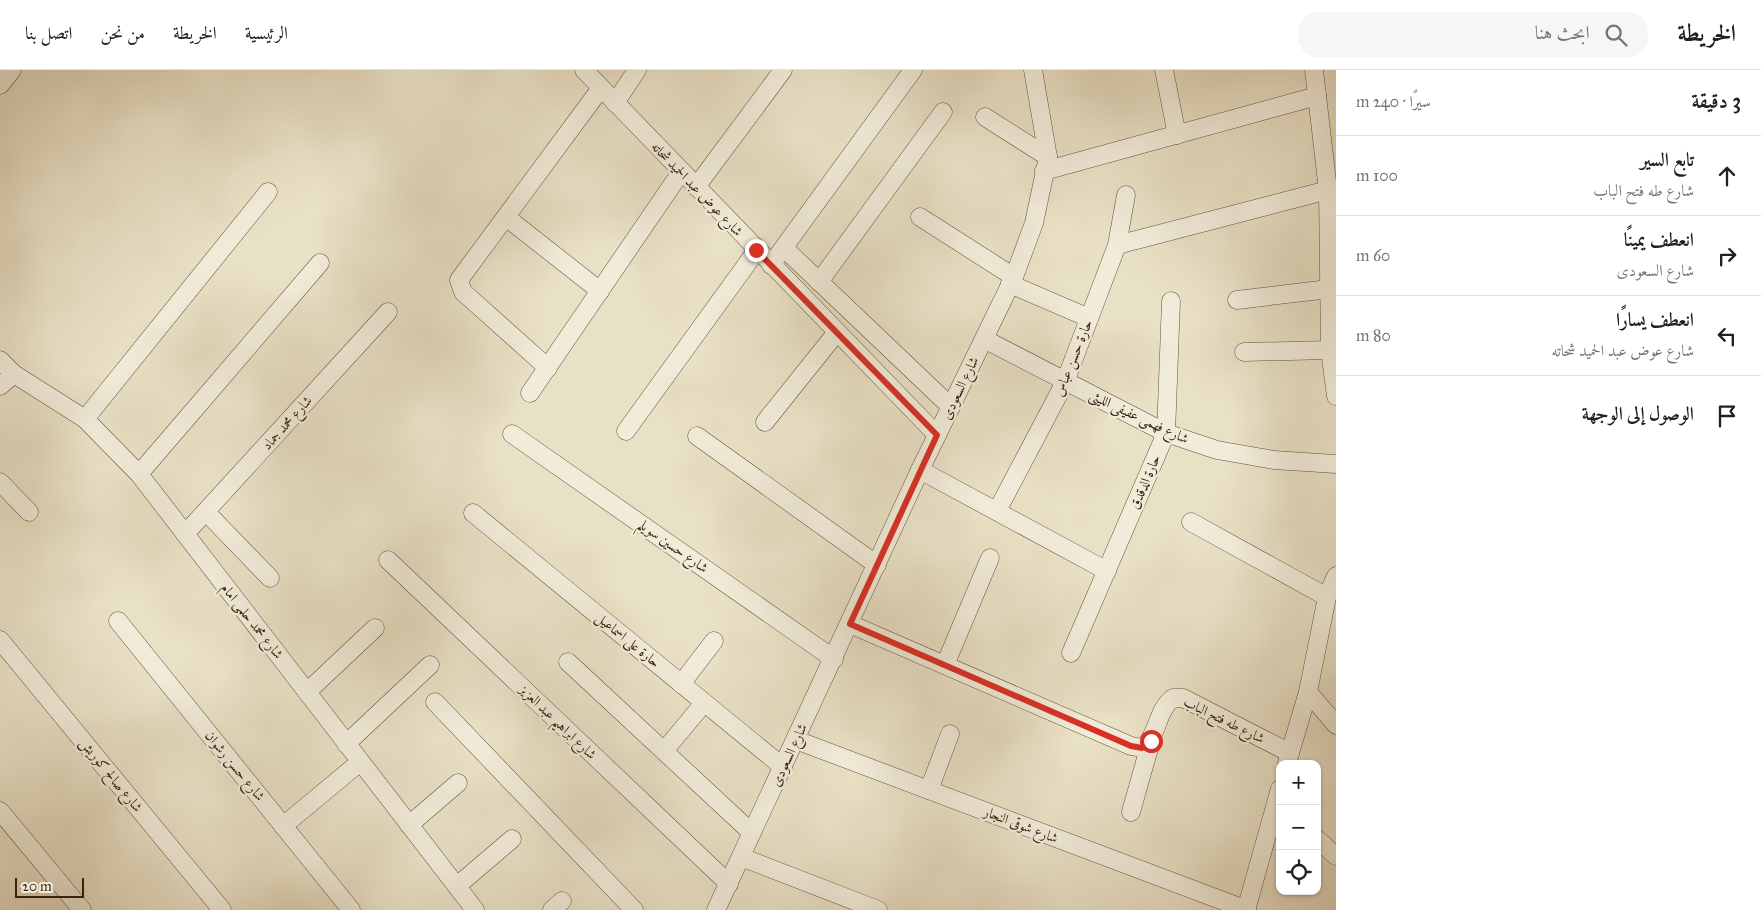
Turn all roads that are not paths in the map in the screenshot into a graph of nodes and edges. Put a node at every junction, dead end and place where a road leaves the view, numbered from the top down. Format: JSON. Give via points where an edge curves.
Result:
{"nodes":[{"id":1,"x":12,"y":70,"type":"edge"},
{"id":2,"x":584,"y":70,"type":"edge"},
{"id":3,"x":637,"y":70,"type":"edge"},
{"id":4,"x":783,"y":70,"type":"edge"},
{"id":5,"x":913,"y":70,"type":"edge"},
{"id":6,"x":1033,"y":70,"type":"edge"},
{"id":7,"x":1164,"y":70,"type":"edge"},
{"id":8,"x":1314,"y":70,"type":"edge"},
{"id":9,"x":0,"y":85,"type":"edge"},
{"id":10,"x":601,"y":88,"type":"junction"},
{"id":11,"x":1317,"y":96,"type":"junction"},
{"id":12,"x":616,"y":103,"type":"junction"},
{"id":13,"x":943,"y":112,"type":"dead end"},
{"id":14,"x":985,"y":117,"type":"dead end"},
{"id":15,"x":1177,"y":135,"type":"junction"},
{"id":16,"x":1330,"y":152,"type":"edge"},
{"id":17,"x":1046,"y":164,"type":"junction"},
{"id":18,"x":682,"y":172,"type":"junction"},
{"id":19,"x":696,"y":187,"type":"junction"},
{"id":20,"x":1328,"y":190,"type":"junction"},
{"id":21,"x":268,"y":192,"type":"dead end"},
{"id":22,"x":1126,"y":195,"type":"dead end"},
{"id":23,"x":506,"y":217,"type":"junction"},
{"id":24,"x":920,"y":217,"type":"dead end"},
{"id":25,"x":1117,"y":244,"type":"junction"},
{"id":26,"x":784,"y":248,"type":"junction"},
{"id":27,"x":756,"y":250,"type":"junction"},
{"id":28,"x":320,"y":263,"type":"dead end"},
{"id":29,"x":771,"y":265,"type":"junction"},
{"id":30,"x":1012,"y":281,"type":"junction"},
{"id":31,"x":819,"y":282,"type":"junction"},
{"id":32,"x":1329,"y":288,"type":"junction"},
{"id":33,"x":600,"y":291,"type":"junction"},
{"id":34,"x":1171,"y":300,"type":"dead end"},
{"id":35,"x":1237,"y":300,"type":"dead end"},
{"id":36,"x":1333,"y":308,"type":"edge"},
{"id":37,"x":388,"y":312,"type":"dead end"},
{"id":38,"x":1089,"y":318,"type":"junction"},
{"id":39,"x":863,"y":324,"type":"junction"},
{"id":40,"x":842,"y":338,"type":"junction"},
{"id":41,"x":984,"y":338,"type":"junction"},
{"id":42,"x":1330,"y":350,"type":"junction"},
{"id":43,"x":1244,"y":352,"type":"dead end"},
{"id":44,"x":0,"y":360,"type":"edge"},
{"id":45,"x":548,"y":368,"type":"junction"},
{"id":46,"x":1334,"y":369,"type":"edge"},
{"id":47,"x":14,"y":374,"type":"junction"},
{"id":48,"x":1065,"y":382,"type":"junction"},
{"id":49,"x":0,"y":386,"type":"edge"},
{"id":50,"x":530,"y":393,"type":"dead end"},
{"id":51,"x":1336,"y":396,"type":"edge"},
{"id":52,"x":951,"y":407,"type":"junction"},
{"id":53,"x":85,"y":419,"type":"junction"},
{"id":54,"x":765,"y":422,"type":"dead end"},
{"id":55,"x":626,"y":431,"type":"dead end"},
{"id":56,"x":1166,"y":433,"type":"junction"},
{"id":57,"x":512,"y":434,"type":"dead end"},
{"id":58,"x":937,"y":435,"type":"junction"},
{"id":59,"x":697,"y":436,"type":"dead end"},
{"id":60,"x":1336,"y":464,"type":"edge"},
{"id":61,"x":920,"y":470,"type":"junction"},
{"id":62,"x":139,"y":474,"type":"junction"},
{"id":63,"x":0,"y":482,"type":"edge"},
{"id":64,"x":29,"y":512,"type":"dead end"},
{"id":65,"x":206,"y":512,"type":"junction"},
{"id":66,"x":996,"y":512,"type":"junction"},
{"id":67,"x":473,"y":513,"type":"dead end"},
{"id":68,"x":1191,"y":522,"type":"dead end"},
{"id":69,"x":185,"y":534,"type":"junction"},
{"id":70,"x":990,"y":558,"type":"dead end"},
{"id":71,"x":388,"y":560,"type":"dead end"},
{"id":72,"x":877,"y":565,"type":"junction"},
{"id":73,"x":1107,"y":572,"type":"junction"},
{"id":74,"x":1336,"y":576,"type":"edge"},
{"id":75,"x":270,"y":578,"type":"dead end"},
{"id":76,"x":1327,"y":597,"type":"junction"},
{"id":77,"x":118,"y":621,"type":"dead end"},
{"id":78,"x":850,"y":624,"type":"junction"},
{"id":79,"x":374,"y":628,"type":"dead end"},
{"id":80,"x":0,"y":640,"type":"edge"},
{"id":81,"x":714,"y":641,"type":"dead end"},
{"id":82,"x":1071,"y":653,"type":"dead end"},
{"id":83,"x":834,"y":659,"type":"junction"},
{"id":84,"x":568,"y":662,"type":"dead end"},
{"id":85,"x":430,"y":665,"type":"dead end"},
{"id":86,"x":944,"y":665,"type":"junction"},
{"id":87,"x":681,"y":684,"type":"junction"},
{"id":88,"x":306,"y":692,"type":"junction"},
{"id":89,"x":1308,"y":692,"type":"junction"},
{"id":90,"x":435,"y":702,"type":"dead end"},
{"id":91,"x":704,"y":702,"type":"junction"},
{"id":92,"x":1336,"y":725,"type":"edge"},
{"id":93,"x":950,"y":734,"type":"dead end"},
{"id":94,"x":796,"y":740,"type":"junction"},
{"id":95,"x":1151,"y":741,"type":"junction"},
{"id":96,"x":346,"y":744,"type":"junction"},
{"id":97,"x":664,"y":751,"type":"junction"},
{"id":98,"x":1288,"y":758,"type":"edge"},
{"id":99,"x":360,"y":762,"type":"junction"},
{"id":100,"x":783,"y":767,"type":"junction"},
{"id":101,"x":458,"y":783,"type":"dead end"},
{"id":102,"x":929,"y":790,"type":"junction"},
{"id":103,"x":1276,"y":805,"type":"edge"},
{"id":104,"x":0,"y":812,"type":"edge"},
{"id":105,"x":1131,"y":812,"type":"dead end"},
{"id":106,"x":409,"y":825,"type":"junction"},
{"id":107,"x":283,"y":826,"type":"junction"},
{"id":108,"x":752,"y":833,"type":"junction"},
{"id":109,"x":512,"y":839,"type":"dead end"},
{"id":110,"x":741,"y":857,"type":"junction"},
{"id":111,"x":728,"y":884,"type":"junction"},
{"id":112,"x":456,"y":886,"type":"junction"},
{"id":113,"x":82,"y":910,"type":"edge"},
{"id":114,"x":222,"y":910,"type":"edge"},
{"id":115,"x":351,"y":910,"type":"edge"},
{"id":116,"x":475,"y":910,"type":"edge"},
{"id":117,"x":634,"y":910,"type":"edge"},
{"id":118,"x":716,"y":910,"type":"edge"},
{"id":119,"x":878,"y":910,"type":"edge"},
{"id":120,"x":1247,"y":910,"type":"edge"}],
"edges":[{"from":1,"to":9,"type":"street"},
{"from":2,"to":10,"type":"street","name":"شارع عوض عبد الحميد شحاته"},
{"from":3,"to":12,"type":"street"},
{"from":4,"to":19,"type":"street"},
{"from":5,"to":26,"type":"street"},
{"from":6,"to":17,"type":"street","name":"شارع السعودى"},
{"from":7,"to":15,"type":"street"},
{"from":8,"to":11,"type":"street"},
{"from":10,"to":12,"type":"street","name":"شارع عوض عبد الحميد شحاته"},
{"from":10,"to":23,"type":"street"},
{"from":11,"to":15,"type":"street"},
{"from":11,"to":16,"type":"street"},
{"from":12,"to":18,"type":"street","name":"شارع عوض عبد الحميد شحاته"},
{"from":13,"to":31,"type":"street"},
{"from":14,"to":17,"type":"street"},
{"from":15,"to":17,"type":"street"},
{"from":16,"to":20,"type":"street"},
{"from":17,"to":30,"type":"street","name":"شارع السعودى","via":[[1034,223]]},
{"from":18,"to":19,"type":"street","name":"شارع عوض عبد الحميد شحاته"},
{"from":18,"to":33,"type":"street"},
{"from":19,"to":27,"type":"street","name":"شارع عوض عبد الحميد شحاته"},
{"from":20,"to":25,"type":"street"},
{"from":20,"to":32,"type":"street"},
{"from":21,"to":53,"type":"street"},
{"from":22,"to":25,"type":"street","name":"حارة حسن عباس"},
{"from":23,"to":33,"type":"street"},
{"from":23,"to":45,"type":"street","via":[[459,280],[463,292]]},
{"from":24,"to":30,"type":"street"},
{"from":25,"to":38,"type":"street","name":"حارة حسن عباس"},
{"from":26,"to":29,"type":"street"},
{"from":26,"to":31,"type":"street"},
{"from":27,"to":29,"type":"street","name":"شارع عوض عبد الحميد شحاته"},
{"from":27,"to":55,"type":"street"},
{"from":28,"to":62,"type":"street"},
{"from":29,"to":40,"type":"street","name":"شارع عوض عبد الحميد شحاته"},
{"from":30,"to":38,"type":"street"},
{"from":30,"to":41,"type":"street","name":"شارع السعودى"},
{"from":31,"to":39,"type":"street"},
{"from":32,"to":35,"type":"street"},
{"from":32,"to":36,"type":"street"},
{"from":33,"to":45,"type":"street"},
{"from":34,"to":56,"type":"street","name":"حارة الدقدق"},
{"from":36,"to":42,"type":"street"},
{"from":37,"to":65,"type":"street","name":"شارع محمد جماد"},
{"from":38,"to":48,"type":"street","name":"حارة حسن عباس"},
{"from":39,"to":40,"type":"street"},
{"from":39,"to":52,"type":"street"},
{"from":40,"to":54,"type":"street"},
{"from":40,"to":58,"type":"street","name":"شارع عوض عبد الحميد شحاته"},
{"from":41,"to":48,"type":"street","name":"شارع فهمى عفيفى الليثى"},
{"from":41,"to":52,"type":"street","name":"شارع السعودى"},
{"from":42,"to":43,"type":"street"},
{"from":42,"to":46,"type":"street"},
{"from":44,"to":47,"type":"street","name":"شارع محمد حلمى امام"},
{"from":45,"to":50,"type":"street"},
{"from":46,"to":51,"type":"street"},
{"from":47,"to":49,"type":"street"},
{"from":47,"to":53,"type":"street","name":"شارع محمد حلمى امام"},
{"from":48,"to":56,"type":"street","name":"شارع فهمى عفيفى الليثى"},
{"from":48,"to":66,"type":"street","name":"حارة حسن عباس"},
{"from":52,"to":58,"type":"street","name":"شارع السعودى"},
{"from":53,"to":62,"type":"street","name":"شارع محمد حلمى امام"},
{"from":56,"to":60,"type":"street","name":"شارع فهمى عفيفى الليثى","via":[[1217,450],[1274,460]]},
{"from":56,"to":73,"type":"street","name":"حارة الدقدق"},
{"from":57,"to":83,"type":"street","name":"شارع حسين سويلم"},
{"from":58,"to":61,"type":"street","name":"شارع السعودى"},
{"from":59,"to":72,"type":"street"},
{"from":61,"to":66,"type":"street"},
{"from":61,"to":72,"type":"street","name":"شارع السعودى"},
{"from":62,"to":69,"type":"street","name":"شارع محمد حلمى امام"},
{"from":63,"to":64,"type":"street"},
{"from":65,"to":69,"type":"street","name":"شارع محمد جماد"},
{"from":65,"to":75,"type":"street"},
{"from":66,"to":73,"type":"street"},
{"from":67,"to":87,"type":"street","name":"حارة على اسماعيل"},
{"from":68,"to":76,"type":"street"},
{"from":69,"to":88,"type":"street","name":"شارع محمد حلمى امام"},
{"from":70,"to":86,"type":"street"},
{"from":71,"to":111,"type":"street","name":"شارع ابراهيم عبد العزيز"},
{"from":72,"to":78,"type":"street","name":"شارع السعودى"},
{"from":73,"to":82,"type":"street","name":"حارة الدقدق"},
{"from":74,"to":76,"type":"street"},
{"from":76,"to":89,"type":"street"},
{"from":77,"to":107,"type":"street","name":"شارع حسن رشوان"},
{"from":78,"to":83,"type":"street","name":"شارع السعودى"},
{"from":78,"to":86,"type":"street"},
{"from":79,"to":88,"type":"street"},
{"from":80,"to":114,"type":"street","name":"شارع صالح كوريش"},
{"from":81,"to":87,"type":"street"},
{"from":83,"to":94,"type":"street","name":"شارع السعودى"},
{"from":84,"to":97,"type":"street"},
{"from":85,"to":96,"type":"street"},
{"from":86,"to":95,"type":"street","via":[[1131,746],[1142,748]]},
{"from":87,"to":91,"type":"street","name":"حارة على اسماعيل"},
{"from":88,"to":96,"type":"street","name":"شارع محمد حلمى امام"},
{"from":89,"to":92,"type":"street"},
{"from":89,"to":98,"type":"street"},
{"from":90,"to":117,"type":"street"},
{"from":91,"to":97,"type":"street"},
{"from":91,"to":100,"type":"street","name":"حارة على اسماعيل"},
{"from":93,"to":102,"type":"street"},
{"from":94,"to":100,"type":"street","name":"شارع السعودى"},
{"from":94,"to":102,"type":"street","name":"شارع شوقى النجار"},
{"from":95,"to":98,"type":"street","name":"شارع طه فتح الباب","via":[[1164,704],[1173,698],[1183,698]]},
{"from":95,"to":105,"type":"street"},
{"from":96,"to":99,"type":"street","name":"شارع محمد حلمى امام"},
{"from":97,"to":108,"type":"street"},
{"from":99,"to":106,"type":"street","name":"شارع محمد حلمى امام"},
{"from":99,"to":107,"type":"street"},
{"from":100,"to":108,"type":"street","name":"شارع السعودى"},
{"from":101,"to":106,"type":"street"},
{"from":102,"to":120,"type":"street","name":"شارع شوقى النجار"},
{"from":103,"to":120,"type":"street"},
{"from":104,"to":113,"type":"street"},
{"from":106,"to":112,"type":"street","name":"شارع محمد حلمى امام"},
{"from":107,"to":115,"type":"street","name":"شارع حسن رشوان"},
{"from":108,"to":110,"type":"street","name":"شارع السعودى"},
{"from":109,"to":112,"type":"street"},
{"from":110,"to":111,"type":"street","name":"شارع السعودى"},
{"from":110,"to":119,"type":"street"},
{"from":111,"to":118,"type":"street","name":"شارع السعودى"},
{"from":112,"to":116,"type":"street","name":"شارع محمد حلمى امام"}]}
